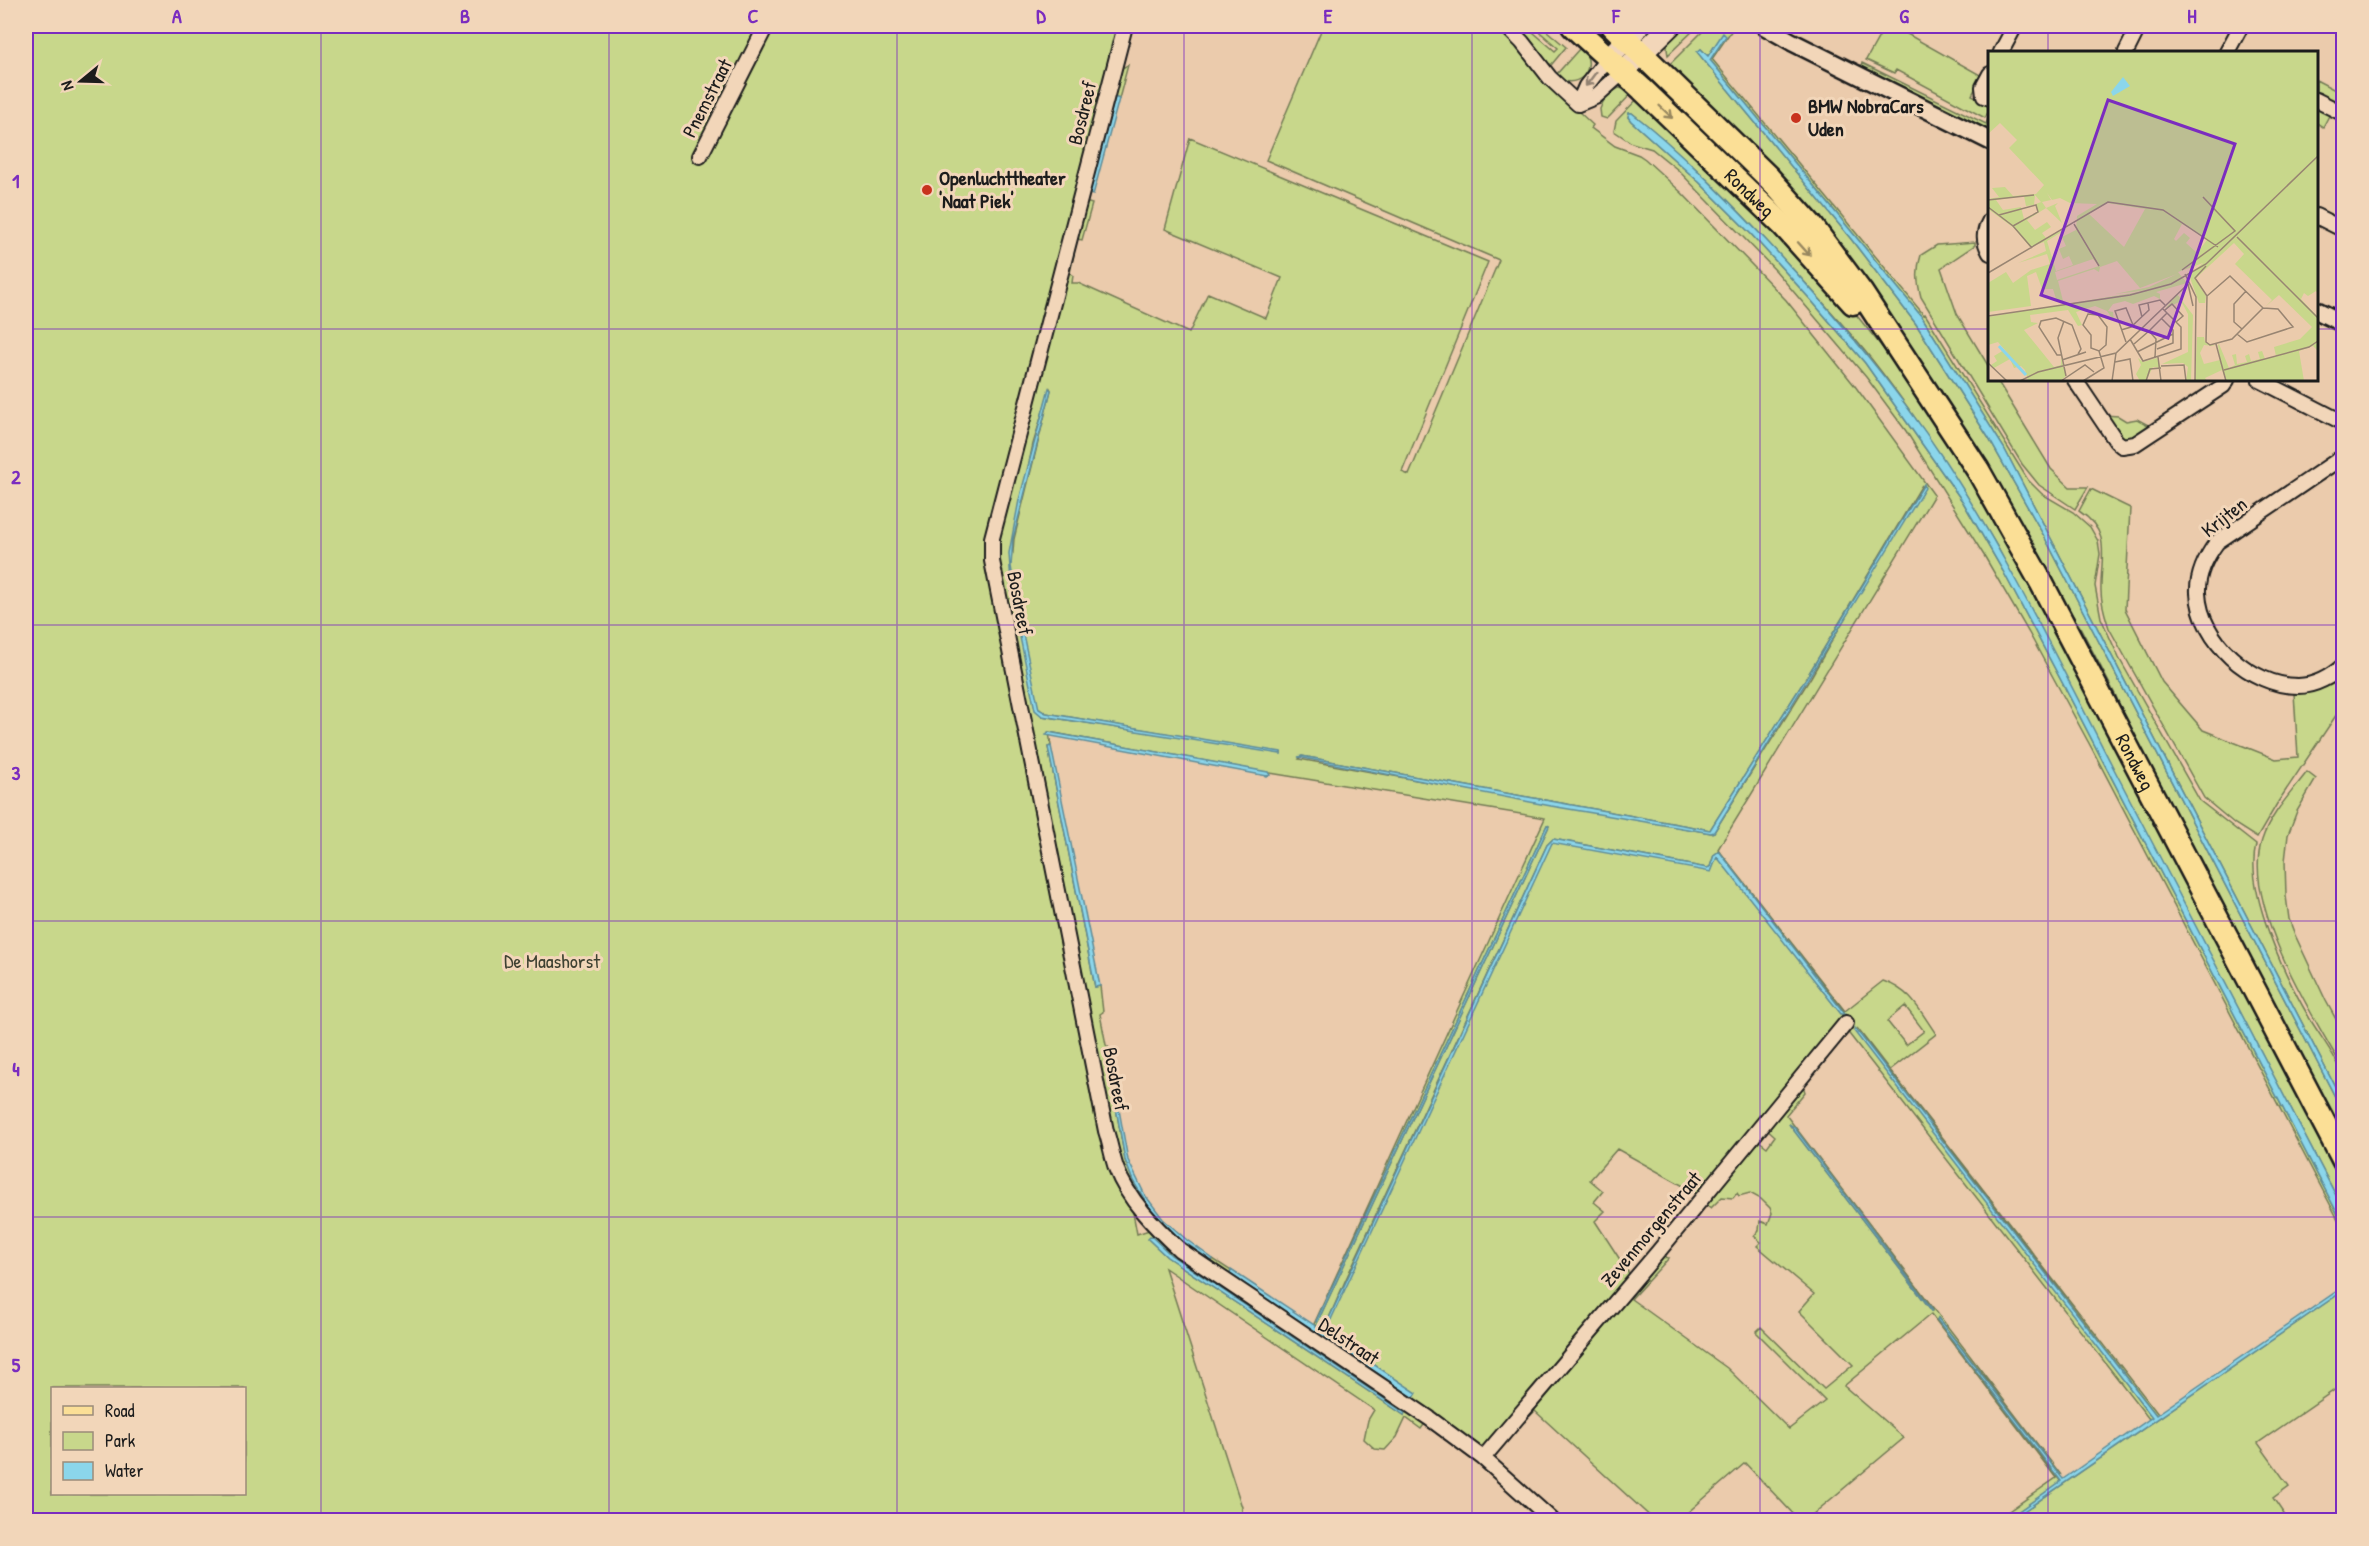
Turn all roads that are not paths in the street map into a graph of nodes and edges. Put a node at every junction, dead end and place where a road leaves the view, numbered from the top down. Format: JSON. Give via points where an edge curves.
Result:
{"nodes":[{"id":1,"x":766,"y":26,"type":"edge"},
{"id":2,"x":1125,"y":26,"type":"edge"},
{"id":3,"x":1506,"y":26,"type":"edge"},
{"id":4,"x":1573,"y":26,"type":"edge"},
{"id":5,"x":1670,"y":26,"type":"edge"},
{"id":6,"x":2015,"y":26,"type":"edge"},
{"id":7,"x":2139,"y":26,"type":"edge"},
{"id":8,"x":2241,"y":26,"type":"edge"},
{"id":9,"x":1770,"y":28,"type":"edge"},
{"id":10,"x":1631,"y":36,"type":"edge"},
{"id":11,"x":2002,"y":51,"type":"edge"},
{"id":12,"x":2126,"y":51,"type":"edge"},
{"id":13,"x":2228,"y":51,"type":"edge"},
{"id":14,"x":1616,"y":65,"type":"junction"},
{"id":15,"x":1988,"y":76,"type":"edge"},
{"id":16,"x":1988,"y":98,"type":"edge"},
{"id":17,"x":2318,"y":101,"type":"edge"},
{"id":18,"x":1578,"y":104,"type":"junction"},
{"id":19,"x":2343,"y":114,"type":"edge"},
{"id":20,"x":1988,"y":140,"type":"edge"},
{"id":21,"x":700,"y":156,"type":"dead end"},
{"id":22,"x":2318,"y":217,"type":"edge"},
{"id":23,"x":1988,"y":222,"type":"edge"},
{"id":24,"x":2343,"y":230,"type":"edge"},
{"id":25,"x":1988,"y":250,"type":"edge"},
{"id":26,"x":2318,"y":311,"type":"edge"},
{"id":27,"x":2343,"y":324,"type":"edge"},
{"id":28,"x":1913,"y":372,"type":"junction"},
{"id":29,"x":2076,"y":381,"type":"edge"},
{"id":30,"x":2227,"y":381,"type":"edge"},
{"id":31,"x":2262,"y":381,"type":"edge"},
{"id":32,"x":2343,"y":423,"type":"edge"},
{"id":33,"x":2343,"y":456,"type":"edge"},
{"id":34,"x":2343,"y":665,"type":"edge"},
{"id":35,"x":1846,"y":1023,"type":"dead end"},
{"id":36,"x":2343,"y":1161,"type":"edge"},
{"id":37,"x":1128,"y":1191,"type":"joint"},
{"id":38,"x":1482,"y":1458,"type":"junction"},
{"id":39,"x":1552,"y":1521,"type":"edge"}],
"edges":[{"from":1,"to":21,"type":"street","name":"Pnemstraat"},
{"from":2,"to":37,"type":"street","name":"Bosdreef","via":[[992,538],[992,561],[1106,1131],[1116,1168]]},
{"from":3,"to":18,"type":"street"},
{"from":4,"to":14,"type":"main road","name":"Rondweg"},
{"from":5,"to":10,"type":"main road"},
{"from":6,"to":11,"type":"street"},
{"from":7,"to":12,"type":"street"},
{"from":8,"to":13,"type":"street"},
{"from":9,"to":20,"type":"street"},
{"from":10,"to":14,"type":"main road"},
{"from":10,"to":28,"type":"main road","name":"Rondweg","via":[[1811,225]]},
{"from":14,"to":18,"type":"street","via":[[1594,97]]},
{"from":14,"to":18,"type":"street","one_way":true,"via":[[1586,86]]},
{"from":14,"to":28,"type":"main road","name":"Rondweg","one_way":true,"via":[[1783,225]]},
{"from":15,"to":16,"type":"street","via":[[1983,87]]},
{"from":17,"to":19,"type":"street"},
{"from":22,"to":24,"type":"street"},
{"from":23,"to":25,"type":"street","via":[[1984,230]]},
{"from":26,"to":27,"type":"street"},
{"from":28,"to":36,"type":"main road","name":"Rondweg","via":[[1977,470],[2041,582]]},
{"from":29,"to":30,"type":"street","via":[[2116,441],[2128,446]]},
{"from":31,"to":32,"type":"street"},
{"from":33,"to":34,"type":"street","name":"Krijten","via":[[2217,542],[2207,555],[2198,592],[2200,611],[2209,631],[2223,648],[2258,676],[2277,684],[2300,686],[2333,674]]},
{"from":35,"to":38,"type":"street","name":"Zevenmorgenstraat"},
{"from":37,"to":38,"type":"street","name":"Delstraat","via":[[1180,1250]]},
{"from":38,"to":39,"type":"street","name":"Delstraat"}]}
